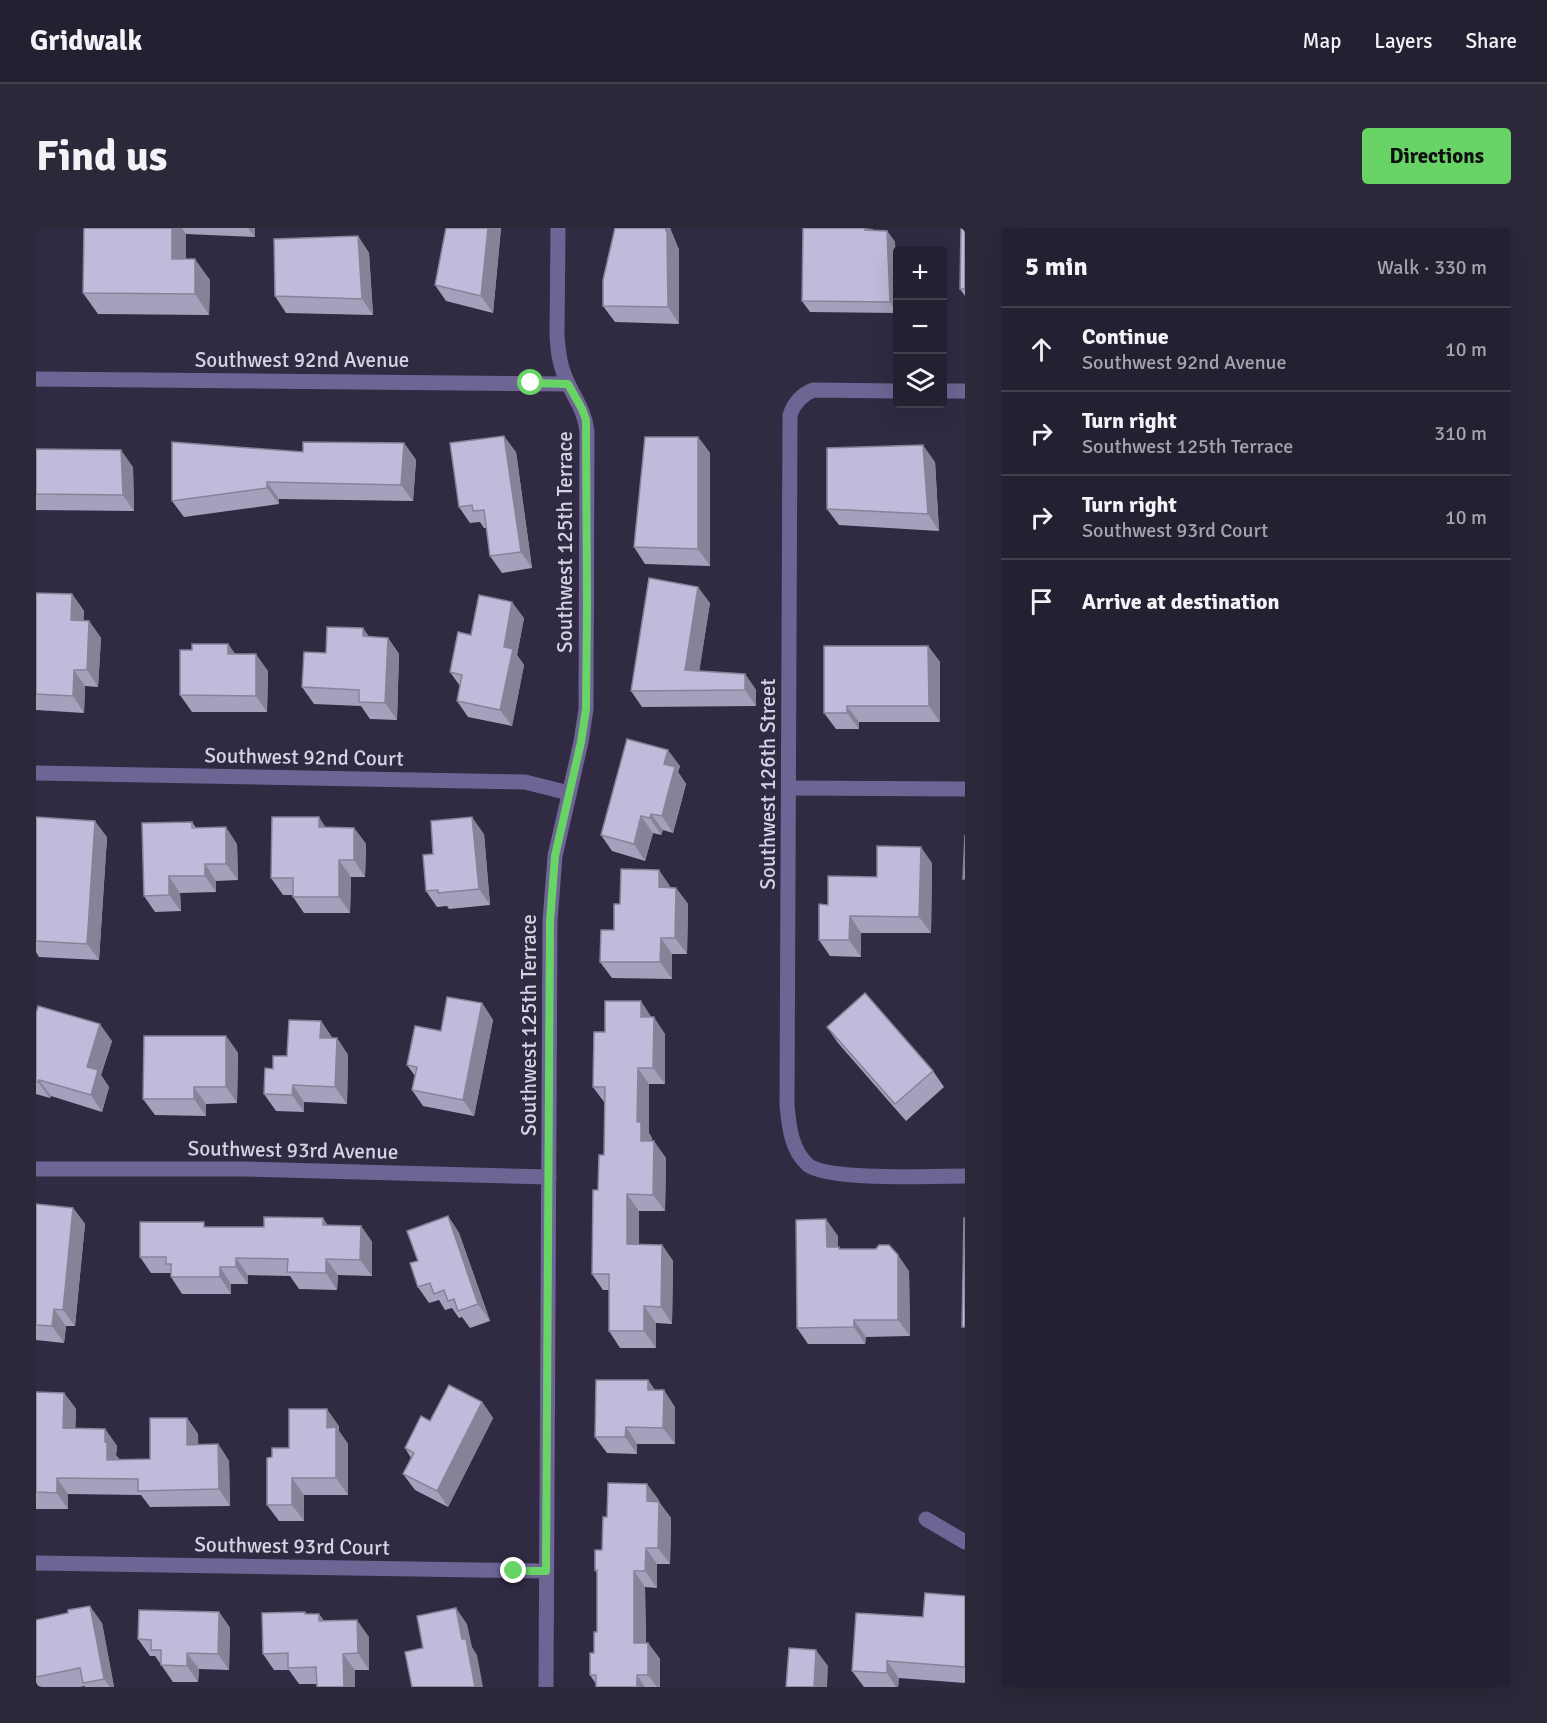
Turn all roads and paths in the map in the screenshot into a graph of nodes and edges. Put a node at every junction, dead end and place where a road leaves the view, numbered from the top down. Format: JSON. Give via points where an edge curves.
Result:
{"nodes":[{"id":1,"x":558,"y":228,"type":"edge"},
{"id":2,"x":36,"y":379,"type":"edge"},
{"id":3,"x":568,"y":384,"type":"junction"},
{"id":4,"x":893,"y":391,"type":"edge"},
{"id":5,"x":947,"y":391,"type":"edge"},
{"id":6,"x":965,"y":391,"type":"edge"},
{"id":7,"x":36,"y":773,"type":"edge"},
{"id":8,"x":789,"y":788,"type":"junction"},
{"id":9,"x":965,"y":789,"type":"edge"},
{"id":10,"x":569,"y":793,"type":"junction"},
{"id":11,"x":36,"y":1169,"type":"edge"},
{"id":12,"x":965,"y":1176,"type":"edge"},
{"id":13,"x":549,"y":1177,"type":"junction"},
{"id":14,"x":927,"y":1519,"type":"dead end"},
{"id":15,"x":965,"y":1542,"type":"edge"},
{"id":16,"x":36,"y":1563,"type":"edge"},
{"id":17,"x":546,"y":1571,"type":"junction"},
{"id":18,"x":546,"y":1687,"type":"edge"}],
"edges":[{"from":1,"to":3,"type":"street","name":"Southwest 125th Terrace","via":[[557,336]]},
{"from":2,"to":3,"type":"street","name":"Southwest 92nd Avenue"},
{"from":3,"to":10,"type":"street","name":"Southwest 125th Terrace","via":[[582,409],[587,431],[586,709]]},
{"from":4,"to":8,"type":"street","name":"Southwest 126th Street","via":[[813,390],[805,393],[791,410]]},
{"from":5,"to":6,"type":"street"},
{"from":7,"to":10,"type":"street","name":"Southwest 92nd Court","via":[[525,782]]},
{"from":8,"to":9,"type":"street"},
{"from":8,"to":12,"type":"street","name":"Southwest 126th Street","via":[[787,1105],[791,1137],[809,1166],[832,1173]]},
{"from":10,"to":13,"type":"street","name":"Southwest 125th Terrace","via":[[555,856],[550,921]]},
{"from":11,"to":13,"type":"street","name":"Southwest 93rd Avenue","via":[[246,1169]]},
{"from":13,"to":17,"type":"street","name":"Southwest 125th Terrace"},
{"from":14,"to":15,"type":"street"},
{"from":16,"to":17,"type":"street","name":"Southwest 93rd Court"},
{"from":17,"to":18,"type":"street","name":"Southwest 125th Terrace"}]}
